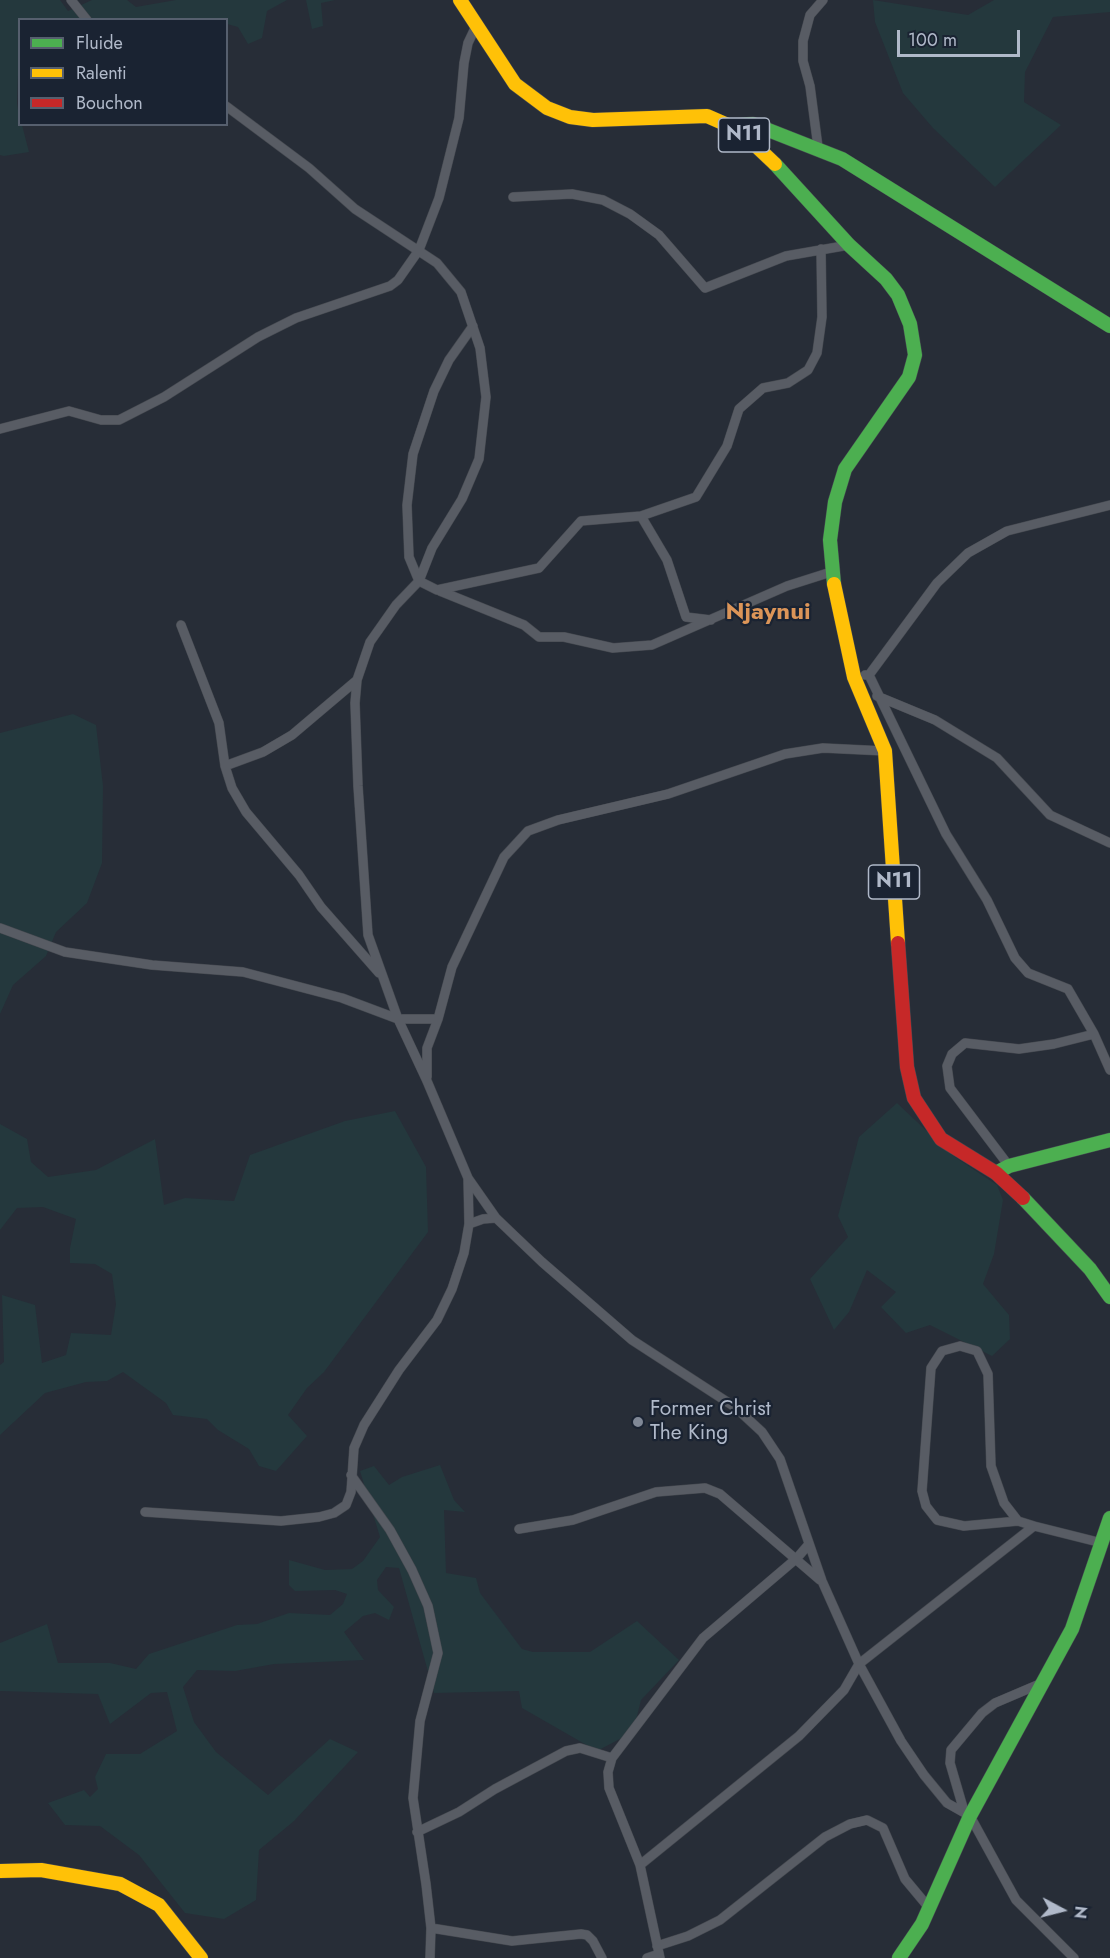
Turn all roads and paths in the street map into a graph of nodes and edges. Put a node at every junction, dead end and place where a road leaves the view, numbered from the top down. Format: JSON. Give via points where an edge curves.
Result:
{"nodes":[{"id":1,"x":71,"y":0,"type":"edge"},
{"id":2,"x":460,"y":0,"type":"edge"},
{"id":3,"x":823,"y":0,"type":"edge"},
{"id":4,"x":85,"y":18,"type":"edge"},
{"id":5,"x":477,"y":24,"type":"junction"},
{"id":6,"x":228,"y":107,"type":"edge"},
{"id":7,"x":726,"y":126,"type":"junction"},
{"id":8,"x":818,"y":147,"type":"junction"},
{"id":9,"x":513,"y":197,"type":"dead end"},
{"id":10,"x":849,"y":245,"type":"junction"},
{"id":11,"x":821,"y":249,"type":"junction"},
{"id":12,"x":419,"y":250,"type":"junction"},
{"id":13,"x":473,"y":326,"type":"junction"},
{"id":14,"x":1110,"y":326,"type":"edge"},
{"id":15,"x":0,"y":429,"type":"edge"},
{"id":16,"x":1110,"y":505,"type":"edge"},
{"id":17,"x":641,"y":516,"type":"junction"},
{"id":18,"x":831,"y":572,"type":"junction"},
{"id":19,"x":419,"y":581,"type":"junction"},
{"id":20,"x":437,"y":590,"type":"junction"},
{"id":21,"x":712,"y":620,"type":"junction"},
{"id":22,"x":181,"y":625,"type":"dead end"},
{"id":23,"x":861,"y":676,"type":"junction"},
{"id":24,"x":357,"y":680,"type":"junction"},
{"id":25,"x":877,"y":696,"type":"junction"},
{"id":26,"x":885,"y":750,"type":"junction"},
{"id":27,"x":225,"y":766,"type":"junction"},
{"id":28,"x":1110,"y":843,"type":"edge"},
{"id":29,"x":0,"y":927,"type":"edge"},
{"id":30,"x":381,"y":975,"type":"junction"},
{"id":31,"x":398,"y":1019,"type":"junction"},
{"id":32,"x":438,"y":1019,"type":"junction"},
{"id":33,"x":1094,"y":1034,"type":"junction"},
{"id":34,"x":1110,"y":1070,"type":"edge"},
{"id":35,"x":427,"y":1081,"type":"junction"},
{"id":36,"x":1110,"y":1140,"type":"edge"},
{"id":37,"x":1009,"y":1166,"type":"junction"},
{"id":38,"x":996,"y":1173,"type":"junction"},
{"id":39,"x":468,"y":1178,"type":"junction"},
{"id":40,"x":496,"y":1218,"type":"junction"},
{"id":41,"x":469,"y":1224,"type":"junction"},
{"id":42,"x":1110,"y":1297,"type":"edge"},
{"id":43,"x":351,"y":1475,"type":"junction"},
{"id":44,"x":144,"y":1512,"type":"dead end"},
{"id":45,"x":1110,"y":1518,"type":"edge"},
{"id":46,"x":1018,"y":1521,"type":"junction"},
{"id":47,"x":1034,"y":1526,"type":"junction"},
{"id":48,"x":519,"y":1529,"type":"dead end"},
{"id":49,"x":1102,"y":1543,"type":"junction"},
{"id":50,"x":809,"y":1544,"type":"junction"},
{"id":51,"x":797,"y":1558,"type":"junction"},
{"id":52,"x":822,"y":1581,"type":"junction"},
{"id":53,"x":859,"y":1664,"type":"junction"},
{"id":54,"x":1042,"y":1683,"type":"junction"},
{"id":55,"x":612,"y":1758,"type":"junction"},
{"id":56,"x":967,"y":1814,"type":"junction"},
{"id":57,"x":417,"y":1832,"type":"junction"},
{"id":58,"x":639,"y":1865,"type":"junction"},
{"id":59,"x":0,"y":1871,"type":"edge"},
{"id":60,"x":930,"y":1909,"type":"junction"},
{"id":61,"x":431,"y":1928,"type":"junction"},
{"id":62,"x":659,"y":1953,"type":"edge"},
{"id":63,"x":201,"y":1958,"type":"edge"},
{"id":64,"x":430,"y":1958,"type":"edge"},
{"id":65,"x":603,"y":1958,"type":"edge"},
{"id":66,"x":647,"y":1958,"type":"edge"},
{"id":67,"x":899,"y":1958,"type":"edge"},
{"id":68,"x":1074,"y":1958,"type":"edge"}],
"edges":[{"from":1,"to":4,"type":"street"},
{"from":2,"to":5,"type":"main road","number":"N11"},
{"from":3,"to":8,"type":"street","via":[[810,15],[802,41]]},
{"from":5,"to":7,"type":"main road","number":"N11","via":[[515,84],[547,108],[593,120],[707,116]]},
{"from":5,"to":12,"type":"street","via":[[464,63],[453,150]]},
{"from":6,"to":12,"type":"street","via":[[309,168],[355,209]]},
{"from":7,"to":8,"type":"main road","via":[[753,124]]},
{"from":7,"to":10,"type":"main road","number":"N11","via":[[750,139]]},
{"from":8,"to":14,"type":"main road"},
{"from":9,"to":11,"type":"street","via":[[572,194],[603,201],[659,235],[705,288],[786,256]]},
{"from":10,"to":11,"type":"street"},
{"from":10,"to":18,"type":"main road","number":"N11","via":[[898,295],[910,324],[915,355],[909,377],[845,469],[835,502]]},
{"from":11,"to":17,"type":"street","via":[[822,317],[817,353],[808,370],[788,383],[763,388],[739,410],[727,446],[696,497]]},
{"from":12,"to":13,"type":"street","via":[[437,263],[461,292]]},
{"from":12,"to":15,"type":"street","via":[[390,286],[296,318],[119,420],[101,420],[69,411]]},
{"from":13,"to":19,"type":"street","via":[[486,397],[478,459],[462,499],[432,548]]},
{"from":13,"to":19,"type":"street","via":[[449,360],[434,391],[414,454],[407,505],[409,557]]},
{"from":16,"to":23,"type":"street","via":[[1007,531],[968,553],[937,583]]},
{"from":17,"to":20,"type":"street","via":[[581,521],[539,568]]},
{"from":17,"to":21,"type":"street","via":[[668,560],[686,617]]},
{"from":18,"to":21,"type":"street","via":[[787,586]]},
{"from":18,"to":23,"type":"main road","number":"N11"},
{"from":19,"to":20,"type":"street"},
{"from":19,"to":24,"type":"street","via":[[370,642]]},
{"from":20,"to":21,"type":"street","via":[[524,625],[539,637],[564,637],[614,648],[652,645]]},
{"from":22,"to":27,"type":"street","via":[[219,723]]},
{"from":23,"to":25,"type":"street"},
{"from":23,"to":26,"type":"main road","number":"N11"},
{"from":24,"to":27,"type":"street","via":[[292,735],[263,752]]},
{"from":24,"to":30,"type":"street","via":[[364,887],[368,935]]},
{"from":25,"to":28,"type":"street","via":[[935,720],[997,758],[1050,815]]},
{"from":25,"to":33,"type":"street","via":[[946,834],[987,900],[1015,958],[1028,973],[1068,989]]},
{"from":26,"to":32,"type":"street","via":[[823,748],[785,754],[668,794],[528,831],[504,857],[452,968]]},
{"from":26,"to":38,"type":"main road","number":"N11","via":[[907,1067],[914,1098],[941,1138]]},
{"from":27,"to":30,"type":"street","via":[[246,812]]},
{"from":29,"to":31,"type":"street","via":[[65,952],[281,979]]},
{"from":30,"to":31,"type":"street"},
{"from":31,"to":32,"type":"street"},
{"from":31,"to":35,"type":"street"},
{"from":32,"to":35,"type":"street","via":[[427,1048]]},
{"from":33,"to":34,"type":"street"},
{"from":33,"to":37,"type":"street","via":[[1019,1049],[965,1043],[952,1054],[947,1066],[950,1088]]},
{"from":35,"to":39,"type":"street"},
{"from":36,"to":37,"type":"main road"},
{"from":37,"to":38,"type":"main road"},
{"from":38,"to":42,"type":"main road","number":"N11","via":[[1045,1219]]},
{"from":39,"to":40,"type":"street"},
{"from":39,"to":41,"type":"street"},
{"from":40,"to":41,"type":"street"},
{"from":40,"to":50,"type":"street","via":[[632,1340],[735,1407],[762,1432],[780,1459]]},
{"from":41,"to":43,"type":"street","via":[[464,1253],[438,1320],[399,1370],[364,1425],[354,1448]]},
{"from":43,"to":44,"type":"street","via":[[346,1505],[319,1517],[281,1521]]},
{"from":43,"to":57,"type":"street","via":[[390,1530],[412,1570],[428,1606],[438,1653],[416,1746],[413,1798]]},
{"from":45,"to":49,"type":"main road"},
{"from":46,"to":46,"type":"street","via":[[964,1526],[937,1520],[926,1506],[922,1491],[931,1368],[942,1351],[960,1346],[977,1351],[988,1374],[991,1466],[1004,1503]]},
{"from":46,"to":47,"type":"street"},
{"from":47,"to":49,"type":"street"},
{"from":47,"to":53,"type":"street"},
{"from":48,"to":51,"type":"street","via":[[573,1520],[656,1492],[705,1488],[720,1494]]},
{"from":49,"to":54,"type":"main road","via":[[1072,1629]]},
{"from":50,"to":51,"type":"street"},
{"from":50,"to":52,"type":"street"},
{"from":51,"to":52,"type":"street"},
{"from":51,"to":55,"type":"street","via":[[703,1638]]},
{"from":52,"to":53,"type":"street"},
{"from":53,"to":56,"type":"street","via":[[924,1775],[947,1803]]},
{"from":53,"to":58,"type":"street","via":[[844,1690],[799,1736]]},
{"from":54,"to":56,"type":"main road"},
{"from":54,"to":56,"type":"street","via":[[995,1703],[951,1750],[950,1763]]},
{"from":55,"to":57,"type":"street","via":[[580,1748],[566,1751]]},
{"from":55,"to":58,"type":"street","via":[[609,1788]]},
{"from":56,"to":60,"type":"main road"},
{"from":56,"to":68,"type":"street","via":[[1016,1900]]},
{"from":57,"to":61,"type":"street"},
{"from":58,"to":62,"type":"street"},
{"from":59,"to":63,"type":"main road","via":[[41,1870],[120,1884],[159,1905]]},
{"from":60,"to":62,"type":"street","via":[[905,1879],[883,1828],[867,1820],[825,1837],[720,1920]]},
{"from":60,"to":67,"type":"main road"},
{"from":61,"to":64,"type":"street"},
{"from":61,"to":65,"type":"street","via":[[512,1941],[587,1935]]},
{"from":62,"to":66,"type":"street"}]}
